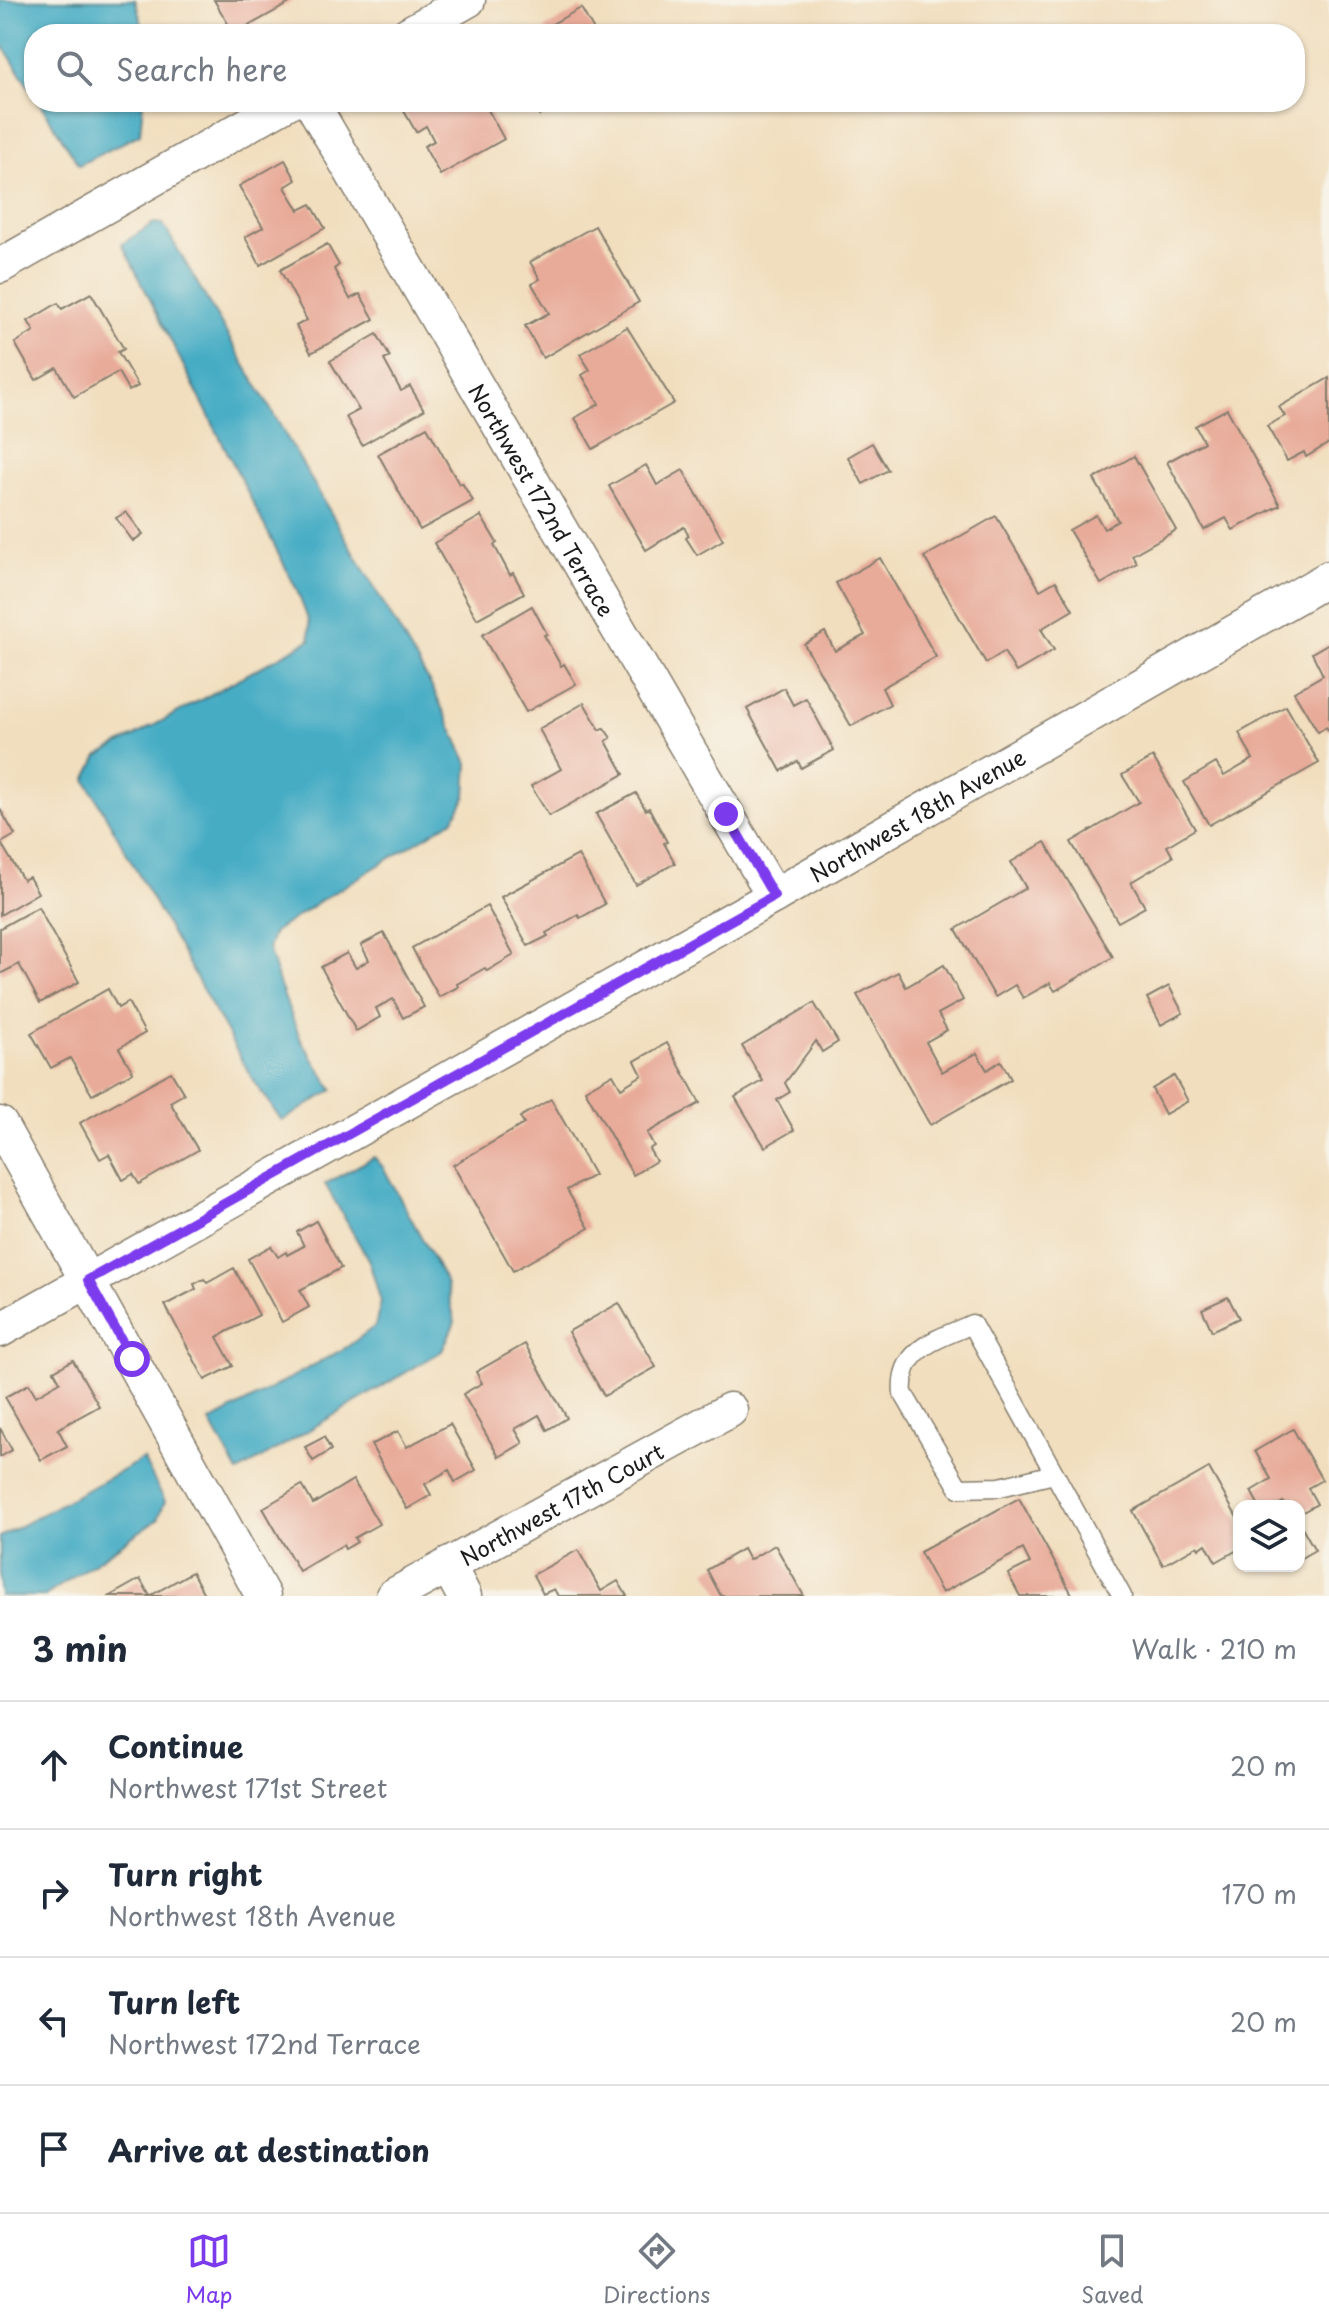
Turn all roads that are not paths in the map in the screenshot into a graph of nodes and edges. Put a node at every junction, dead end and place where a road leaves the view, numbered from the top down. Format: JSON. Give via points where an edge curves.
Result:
{"nodes":[{"id":1,"x":468,"y":0,"type":"edge"},
{"id":2,"x":426,"y":24,"type":"edge"},
{"id":3,"x":270,"y":112,"type":"edge"},
{"id":4,"x":317,"y":112,"type":"edge"},
{"id":5,"x":0,"y":266,"type":"edge"},
{"id":6,"x":1329,"y":578,"type":"edge"},
{"id":7,"x":774,"y":896,"type":"junction"},
{"id":8,"x":0,"y":1124,"type":"edge"},
{"id":9,"x":88,"y":1280,"type":"junction"},
{"id":10,"x":0,"y":1330,"type":"edge"},
{"id":11,"x":730,"y":1410,"type":"dead end"},
{"id":12,"x":1054,"y":1474,"type":"junction"},
{"id":13,"x":448,"y":1565,"type":"junction"},
{"id":14,"x":263,"y":1596,"type":"edge"},
{"id":15,"x":393,"y":1596,"type":"edge"},
{"id":16,"x":464,"y":1596,"type":"edge"},
{"id":17,"x":1122,"y":1596,"type":"edge"}],
"edges":[{"from":1,"to":2,"type":"street"},
{"from":3,"to":5,"type":"street"},
{"from":4,"to":7,"type":"street","name":"Northwest 172nd Terrace"},
{"from":6,"to":7,"type":"street","name":"Northwest 18th Avenue"},
{"from":7,"to":9,"type":"street","name":"Northwest 18th Avenue"},
{"from":8,"to":9,"type":"street"},
{"from":9,"to":10,"type":"street","name":"Northwest 18th Avenue"},
{"from":9,"to":14,"type":"street"},
{"from":11,"to":13,"type":"street","name":"Northwest 17th Court"},
{"from":12,"to":12,"type":"lane","via":[[972,1324],[922,1347],[908,1362],[901,1377],[903,1393],[959,1488],[1000,1487]]},
{"from":12,"to":17,"type":"lane"},
{"from":13,"to":15,"type":"street","name":"Northwest 17th Court"},
{"from":13,"to":16,"type":"street"}]}
